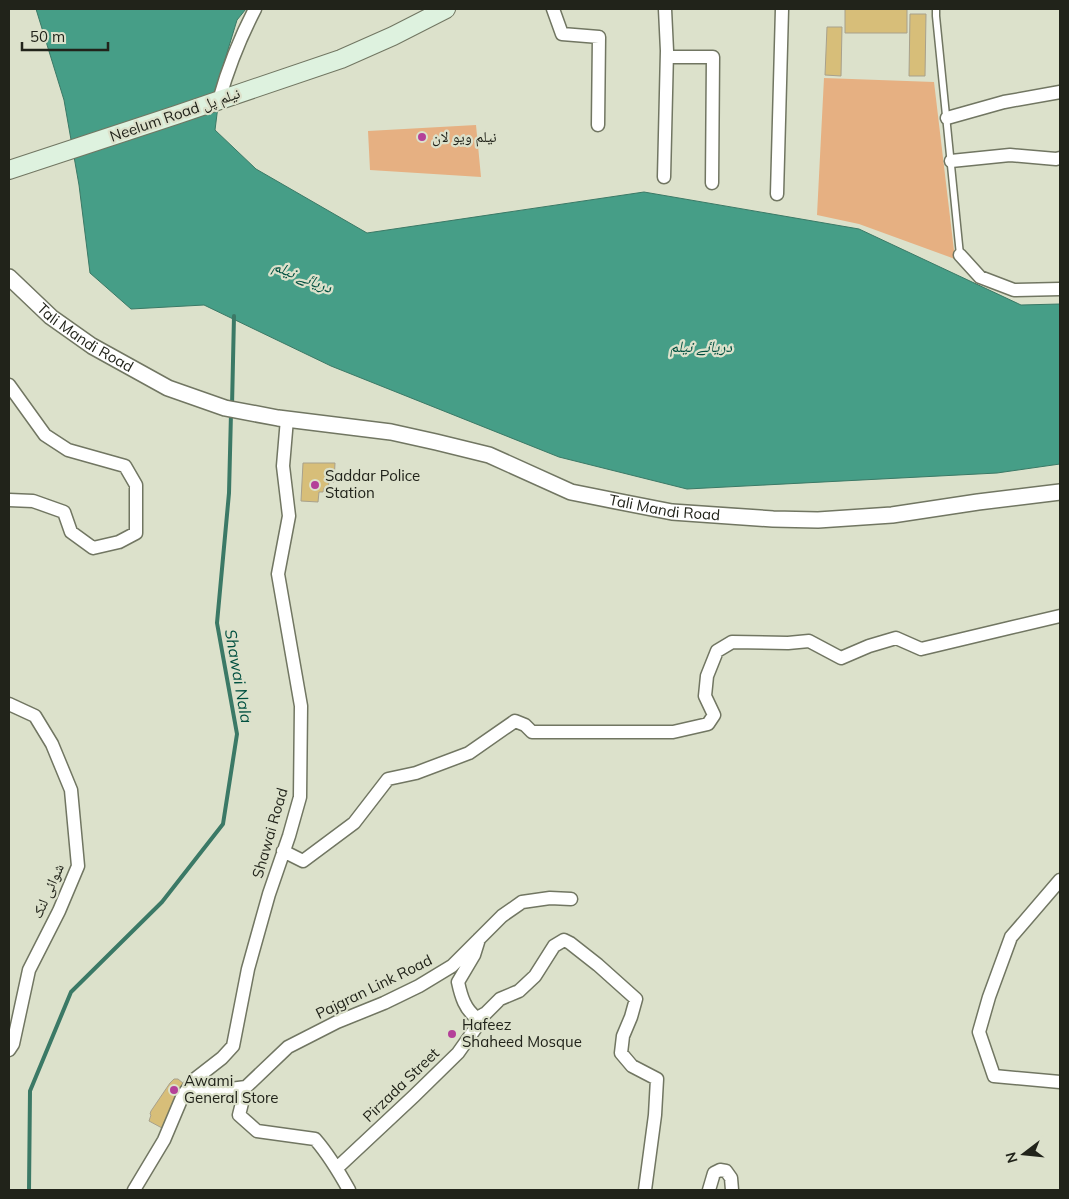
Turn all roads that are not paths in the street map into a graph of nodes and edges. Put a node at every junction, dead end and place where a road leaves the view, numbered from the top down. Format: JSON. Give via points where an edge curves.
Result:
{"nodes":[{"id":1,"x":255,"y":9,"type":"edge"},
{"id":2,"x":446,"y":9,"type":"edge"},
{"id":3,"x":552,"y":9,"type":"edge"},
{"id":4,"x":665,"y":9,"type":"edge"},
{"id":5,"x":782,"y":9,"type":"edge"},
{"id":6,"x":936,"y":9,"type":"edge"},
{"id":7,"x":667,"y":57,"type":"junction"},
{"id":8,"x":1060,"y":92,"type":"edge"},
{"id":9,"x":220,"y":100,"type":"junction"},
{"id":10,"x":946,"y":118,"type":"junction"},
{"id":11,"x":598,"y":125,"type":"dead end"},
{"id":12,"x":1060,"y":158,"type":"edge"},
{"id":13,"x":951,"y":161,"type":"junction"},
{"id":14,"x":9,"y":170,"type":"edge"},
{"id":15,"x":664,"y":177,"type":"dead end"},
{"id":16,"x":712,"y":183,"type":"dead end"},
{"id":17,"x":777,"y":194,"type":"dead end"},
{"id":18,"x":960,"y":255,"type":"joint"},
{"id":19,"x":9,"y":277,"type":"edge"},
{"id":20,"x":1060,"y":289,"type":"edge"},
{"id":21,"x":9,"y":385,"type":"edge"},
{"id":22,"x":283,"y":418,"type":"junction"},
{"id":23,"x":1060,"y":492,"type":"edge"},
{"id":24,"x":9,"y":500,"type":"edge"},
{"id":25,"x":1060,"y":616,"type":"edge"},
{"id":26,"x":9,"y":704,"type":"edge"},
{"id":27,"x":283,"y":851,"type":"junction"},
{"id":28,"x":1060,"y":880,"type":"edge"},
{"id":29,"x":571,"y":899,"type":"dead end"},
{"id":30,"x":479,"y":939,"type":"junction"},
{"id":31,"x":477,"y":1018,"type":"junction"},
{"id":32,"x":9,"y":1050,"type":"edge"},
{"id":33,"x":1060,"y":1082,"type":"edge"},
{"id":34,"x":246,"y":1087,"type":"junction"},
{"id":35,"x":184,"y":1095,"type":"junction"},
{"id":36,"x":337,"y":1168,"type":"junction"},
{"id":37,"x":134,"y":1190,"type":"edge"},
{"id":38,"x":349,"y":1190,"type":"edge"},
{"id":39,"x":645,"y":1190,"type":"edge"},
{"id":40,"x":709,"y":1190,"type":"edge"},
{"id":41,"x":732,"y":1190,"type":"edge"}],
"edges":[{"from":1,"to":9,"type":"street","via":[[233,56]]},
{"from":2,"to":9,"type":"main road","name":"Neelum Road نیلم پل","via":[[341,59]]},
{"from":3,"to":11,"type":"street","via":[[562,34],[599,37]]},
{"from":4,"to":7,"type":"street"},
{"from":5,"to":17,"type":"street"},
{"from":6,"to":10,"type":"lane"},
{"from":7,"to":15,"type":"street"},
{"from":7,"to":16,"type":"street","via":[[713,57]]},
{"from":8,"to":10,"type":"street","via":[[1004,102]]},
{"from":9,"to":14,"type":"main road","name":"Neelum Road نیلم پل"},
{"from":10,"to":13,"type":"lane"},
{"from":12,"to":13,"type":"street","via":[[1010,155]]},
{"from":13,"to":18,"type":"lane"},
{"from":18,"to":20,"type":"street","via":[[980,277],[1014,290]]},
{"from":19,"to":22,"type":"street","name":"Tali Mandi Road","via":[[51,318],[92,346],[168,388],[226,408]]},
{"from":21,"to":24,"type":"street","via":[[45,435],[68,450],[124,466],[136,485],[136,533],[119,542],[92,548],[71,532],[64,512],[33,501]]},
{"from":22,"to":23,"type":"street","name":"Tali Mandi Road","via":[[392,432],[436,442],[489,455],[571,492],[672,512],[818,520],[892,515]]},
{"from":22,"to":27,"type":"street","name":"Shawai Road","via":[[289,516],[278,574],[301,706],[300,798]]},
{"from":25,"to":27,"type":"street","via":[[921,649],[896,638],[842,658],[809,641],[732,642],[717,651],[707,676],[705,696],[714,715],[708,724],[673,732],[532,732],[515,720],[469,752],[416,773],[388,780],[354,823],[303,861]]},
{"from":26,"to":32,"type":"street","name":"شوائی لنک","via":[[35,716],[52,744],[71,790],[78,866],[29,970]]},
{"from":27,"to":35,"type":"street","name":"Shawai Road","via":[[248,969],[233,1046],[194,1079]]},
{"from":28,"to":33,"type":"street","via":[[1011,937],[979,1032],[994,1076]]},
{"from":29,"to":30,"type":"street","name":"Pajgran Link Road","via":[[522,902]]},
{"from":30,"to":31,"type":"street","via":[[474,955],[458,982],[462,1001]]},
{"from":30,"to":34,"type":"street","name":"Pajgran Link Road","via":[[452,966],[419,986],[288,1047]]},
{"from":31,"to":36,"type":"street","name":"Pirzada Street","via":[[475,1028],[458,1053]]},
{"from":31,"to":39,"type":"street","via":[[486,1014],[500,999],[519,991],[534,976],[554,946],[564,940],[636,999],[623,1036],[621,1053],[632,1066],[657,1079]]},
{"from":34,"to":35,"type":"street"},
{"from":34,"to":36,"type":"street","via":[[239,1115],[257,1131],[315,1139]]},
{"from":35,"to":37,"type":"street","name":"Shawai Road","via":[[164,1140]]},
{"from":36,"to":38,"type":"street"},
{"from":40,"to":41,"type":"street","via":[[714,1173],[720,1170],[726,1171],[731,1178]]}]}
